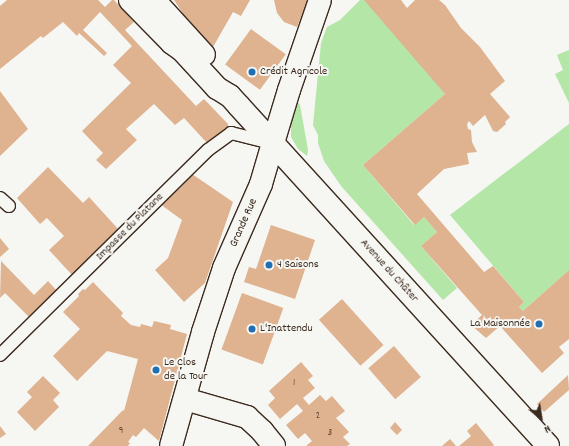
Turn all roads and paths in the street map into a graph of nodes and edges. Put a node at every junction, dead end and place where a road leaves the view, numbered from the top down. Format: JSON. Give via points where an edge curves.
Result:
{"nodes":[{"id":1,"x":130,"y":0,"type":"edge"},
{"id":2,"x":154,"y":0,"type":"edge"},
{"id":3,"x":320,"y":0,"type":"edge"},
{"id":4,"x":230,"y":96,"type":"junction"},
{"id":5,"x":273,"y":143,"type":"junction"},
{"id":6,"x":0,"y":198,"type":"edge"},
{"id":7,"x":9,"y":206,"type":"dead end"},
{"id":8,"x":0,"y":355,"type":"edge"},
{"id":9,"x":185,"y":399,"type":"junction"},
{"id":10,"x":171,"y":446,"type":"edge"},
{"id":11,"x":274,"y":446,"type":"edge"},
{"id":12,"x":548,"y":446,"type":"edge"}],
"edges":[{"from":1,"to":4,"type":"main road","name":"Avenue du Châter","via":[[217,88]]},
{"from":2,"to":4,"type":"main road","name":"Avenue du Châter","via":[[216,68]]},
{"from":3,"to":5,"type":"main road","name":"Grande Rue"},
{"from":4,"to":5,"type":"main road","name":"Avenue du Châter"},
{"from":5,"to":8,"type":"lane","name":"Impasse du Platane","via":[[231,133],[208,150]]},
{"from":5,"to":9,"type":"main road","name":"Grande Rue","via":[[261,184],[224,268]]},
{"from":5,"to":12,"type":"main road","name":"Avenue du Châter"},
{"from":6,"to":7,"type":"lane"},
{"from":9,"to":10,"type":"main road","name":"Grande Rue"},
{"from":9,"to":11,"type":"main road","via":[[247,417]]}]}
